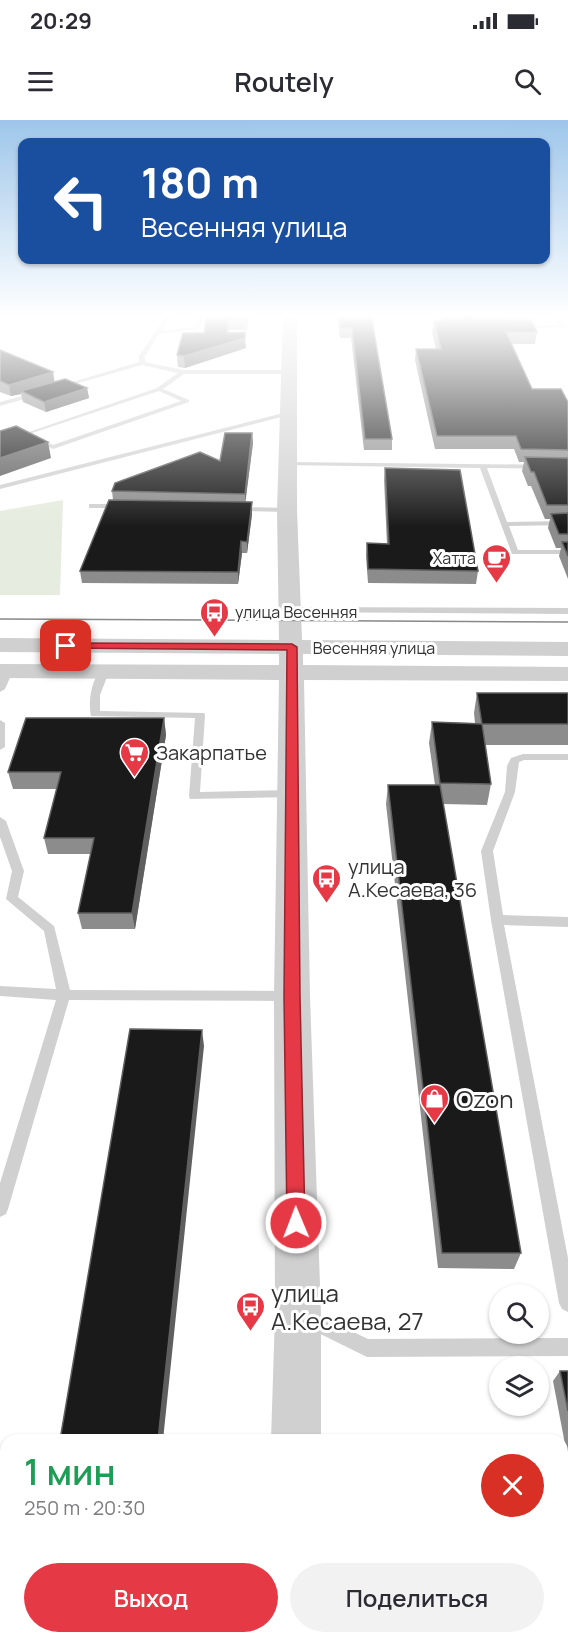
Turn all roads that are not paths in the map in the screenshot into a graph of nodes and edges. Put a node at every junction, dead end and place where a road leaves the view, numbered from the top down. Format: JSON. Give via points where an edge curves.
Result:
{"nodes":[{"id":1,"x":68,"y":385,"type":"edge"},
{"id":2,"x":164,"y":385,"type":"edge"},
{"id":3,"x":288,"y":385,"type":"edge"},
{"id":4,"x":55,"y":389,"type":"edge"},
{"id":5,"x":159,"y":389,"type":"junction"},
{"id":6,"x":44,"y":392,"type":"edge"},
{"id":7,"x":0,"y":404,"type":"edge"},
{"id":8,"x":287,"y":414,"type":"junction"},
{"id":9,"x":25,"y":435,"type":"junction"},
{"id":10,"x":17,"y":438,"type":"edge"},
{"id":11,"x":288,"y":464,"type":"junction"},
{"id":12,"x":483,"y":467,"type":"junction"},
{"id":13,"x":568,"y":467,"type":"edge"},
{"id":14,"x":0,"y":487,"type":"edge"},
{"id":15,"x":92,"y":506,"type":"dead end"},
{"id":16,"x":126,"y":506,"type":"edge"},
{"id":17,"x":228,"y":508,"type":"edge"},
{"id":18,"x":287,"y":510,"type":"junction"},
{"id":19,"x":568,"y":523,"type":"edge"},
{"id":20,"x":505,"y":524,"type":"junction"},
{"id":21,"x":568,"y":552,"type":"edge"},
{"id":22,"x":291,"y":610,"type":"junction"},
{"id":23,"x":568,"y":610,"type":"edge"},
{"id":24,"x":0,"y":645,"type":"edge"},
{"id":25,"x":568,"y":649,"type":"edge"},
{"id":26,"x":292,"y":660,"type":"junction"},
{"id":27,"x":104,"y":672,"type":"junction"},
{"id":28,"x":568,"y":674,"type":"edge"},
{"id":29,"x":3,"y":677,"type":"edge"},
{"id":30,"x":0,"y":723,"type":"edge"},
{"id":31,"x":0,"y":745,"type":"edge"},
{"id":32,"x":568,"y":757,"type":"edge"},
{"id":33,"x":293,"y":794,"type":"junction"},
{"id":34,"x":0,"y":821,"type":"edge"},
{"id":35,"x":497,"y":920,"type":"junction"},
{"id":36,"x":568,"y":922,"type":"edge"},
{"id":37,"x":0,"y":991,"type":"edge"},
{"id":38,"x":64,"y":995,"type":"junction"},
{"id":39,"x":292,"y":996,"type":"junction"},
{"id":40,"x":0,"y":1209,"type":"edge"},
{"id":41,"x":568,"y":1303,"type":"edge"},
{"id":42,"x":298,"y":1314,"type":"junction"},
{"id":43,"x":568,"y":1347,"type":"edge"},
{"id":44,"x":296,"y":1434,"type":"edge"}],
"edges":[{"from":1,"to":4,"type":"lane"},
{"from":2,"to":5,"type":"lane"},
{"from":3,"to":8,"type":"street"},
{"from":5,"to":9,"type":"lane"},
{"from":5,"to":9,"type":"lane","via":[[187,401],[53,447]]},
{"from":6,"to":7,"type":"lane"},
{"from":8,"to":11,"type":"street"},
{"from":8,"to":14,"type":"lane"},
{"from":9,"to":10,"type":"lane"},
{"from":11,"to":12,"type":"lane"},
{"from":11,"to":18,"type":"street"},
{"from":12,"to":13,"type":"lane"},
{"from":12,"to":20,"type":"lane"},
{"from":15,"to":16,"type":"lane"},
{"from":17,"to":18,"type":"lane"},
{"from":18,"to":22,"type":"street"},
{"from":19,"to":20,"type":"lane"},
{"from":20,"to":21,"type":"lane","via":[[515,552]]},
{"from":22,"to":23,"type":"lane"},
{"from":22,"to":26,"type":"street"},
{"from":24,"to":26,"type":"street","name":"Весенняя улица"},
{"from":25,"to":26,"type":"street","name":"Весенняя улица"},
{"from":26,"to":27,"type":"street","name":"Весенняя улица"},
{"from":26,"to":28,"type":"street","name":"Весенняя улица"},
{"from":26,"to":33,"type":"street"},
{"from":27,"to":29,"type":"street","name":"Весенняя улица"},
{"from":27,"to":33,"type":"lane","via":[[95,695],[95,714],[200,715],[194,796]]},
{"from":30,"to":31,"type":"lane"},
{"from":32,"to":35,"type":"lane","via":[[523,757],[512,766],[510,792],[487,851]]},
{"from":33,"to":39,"type":"street"},
{"from":34,"to":38,"type":"lane","via":[[18,871],[12,899],[50,928]]},
{"from":35,"to":36,"type":"lane"},
{"from":35,"to":41,"type":"lane"},
{"from":37,"to":38,"type":"lane"},
{"from":38,"to":39,"type":"lane"},
{"from":38,"to":40,"type":"lane"},
{"from":39,"to":42,"type":"street"},
{"from":42,"to":43,"type":"lane","via":[[368,1348]]},
{"from":42,"to":44,"type":"street"}]}
